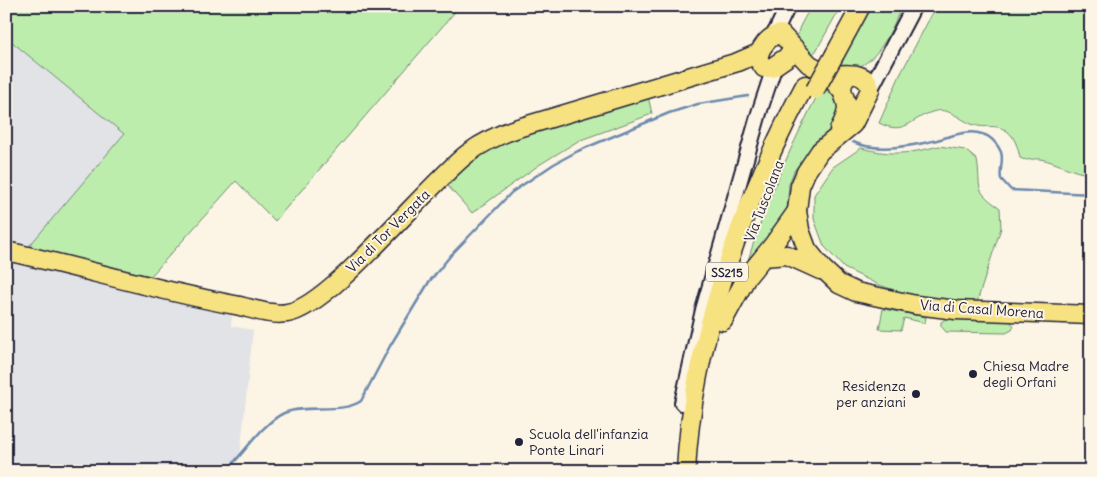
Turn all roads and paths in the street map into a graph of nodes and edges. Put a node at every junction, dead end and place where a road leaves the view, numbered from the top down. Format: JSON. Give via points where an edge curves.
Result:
{"nodes":[{"id":1,"x":788,"y":6,"type":"edge"},
{"id":2,"x":848,"y":6,"type":"edge"},
{"id":3,"x":861,"y":6,"type":"edge"},
{"id":4,"x":914,"y":6,"type":"edge"},
{"id":5,"x":774,"y":35,"type":"junction"},
{"id":6,"x":792,"y":46,"type":"junction"},
{"id":7,"x":829,"y":53,"type":"junction"},
{"id":8,"x":767,"y":62,"type":"junction"},
{"id":9,"x":819,"y":70,"type":"junction"},
{"id":10,"x":810,"y":87,"type":"junction"},
{"id":11,"x":845,"y":88,"type":"junction"},
{"id":12,"x":868,"y":94,"type":"junction"},
{"id":13,"x":758,"y":113,"type":"junction"},
{"id":14,"x":835,"y":137,"type":"junction"},
{"id":15,"x":796,"y":211,"type":"junction"},
{"id":16,"x":6,"y":251,"type":"edge"},
{"id":17,"x":764,"y":257,"type":"junction"},
{"id":18,"x":829,"y":275,"type":"junction"},
{"id":19,"x":1091,"y":316,"type":"edge"},
{"id":20,"x":723,"y":321,"type":"junction"},
{"id":21,"x":682,"y":403,"type":"joint"},
{"id":22,"x":678,"y":471,"type":"edge"},
{"id":23,"x":686,"y":471,"type":"edge"},
{"id":24,"x":698,"y":471,"type":"edge"}],
"edges":[{"from":1,"to":5,"type":"street"},
{"from":2,"to":7,"type":"main road","name":"Via Tuscolana","number":"SS215"},
{"from":3,"to":7,"type":"main road","name":"Via Tuscolana","number":"SS215"},
{"from":4,"to":12,"type":"street"},
{"from":5,"to":6,"type":"main road","via":[[786,36]]},
{"from":5,"to":8,"type":"main road"},
{"from":6,"to":8,"type":"main road","via":[[790,55]]},
{"from":6,"to":9,"type":"main road"},
{"from":7,"to":10,"type":"main road","name":"Via Tuscolana","number":"SS215","bridge":true},
{"from":8,"to":9,"type":"main road"},
{"from":8,"to":13,"type":"street"},
{"from":8,"to":13,"type":"street","name":"Via Tuscolana","via":[[766,92]]},
{"from":8,"to":16,"type":"main road","name":"Via di Tor Vergata","via":[[738,62],[518,128],[480,145],[454,165],[337,281],[307,305],[292,312],[274,313],[213,301]]},
{"from":9,"to":11,"type":"main road"},
{"from":10,"to":20,"type":"main road","name":"Via Tuscolana","number":"SS215","via":[[762,203]]},
{"from":10,"to":23,"type":"main road","name":"Via Tuscolana","number":"SS215","via":[[781,130],[759,178],[730,260],[699,376]]},
{"from":11,"to":12,"type":"main road","via":[[855,103]]},
{"from":11,"to":12,"type":"main road","via":[[856,74],[864,78]]},
{"from":11,"to":14,"type":"main road","name":"Via di Casal Morena","via":[[846,114]]},
{"from":12,"to":14,"type":"main road","name":"Via di Casal Morena","via":[[853,124]]},
{"from":13,"to":21,"type":"street","name":"Via Tuscolana","via":[[703,310]]},
{"from":14,"to":15,"type":"main road","name":"Via di Casal Morena","via":[[820,151],[806,172]]},
{"from":15,"to":17,"type":"main road"},
{"from":15,"to":18,"type":"main road","name":"Via di Casal Morena","via":[[806,246]]},
{"from":17,"to":18,"type":"main road","via":[[792,256]]},
{"from":17,"to":20,"type":"main road","via":[[747,277]]},
{"from":18,"to":19,"type":"main road","name":"Via di Casal Morena","via":[[861,294],[926,306]]},
{"from":20,"to":24,"type":"main road","name":"Via Tuscolana","number":"SS215","via":[[708,393]]},
{"from":21,"to":22,"type":"main road"}]}
